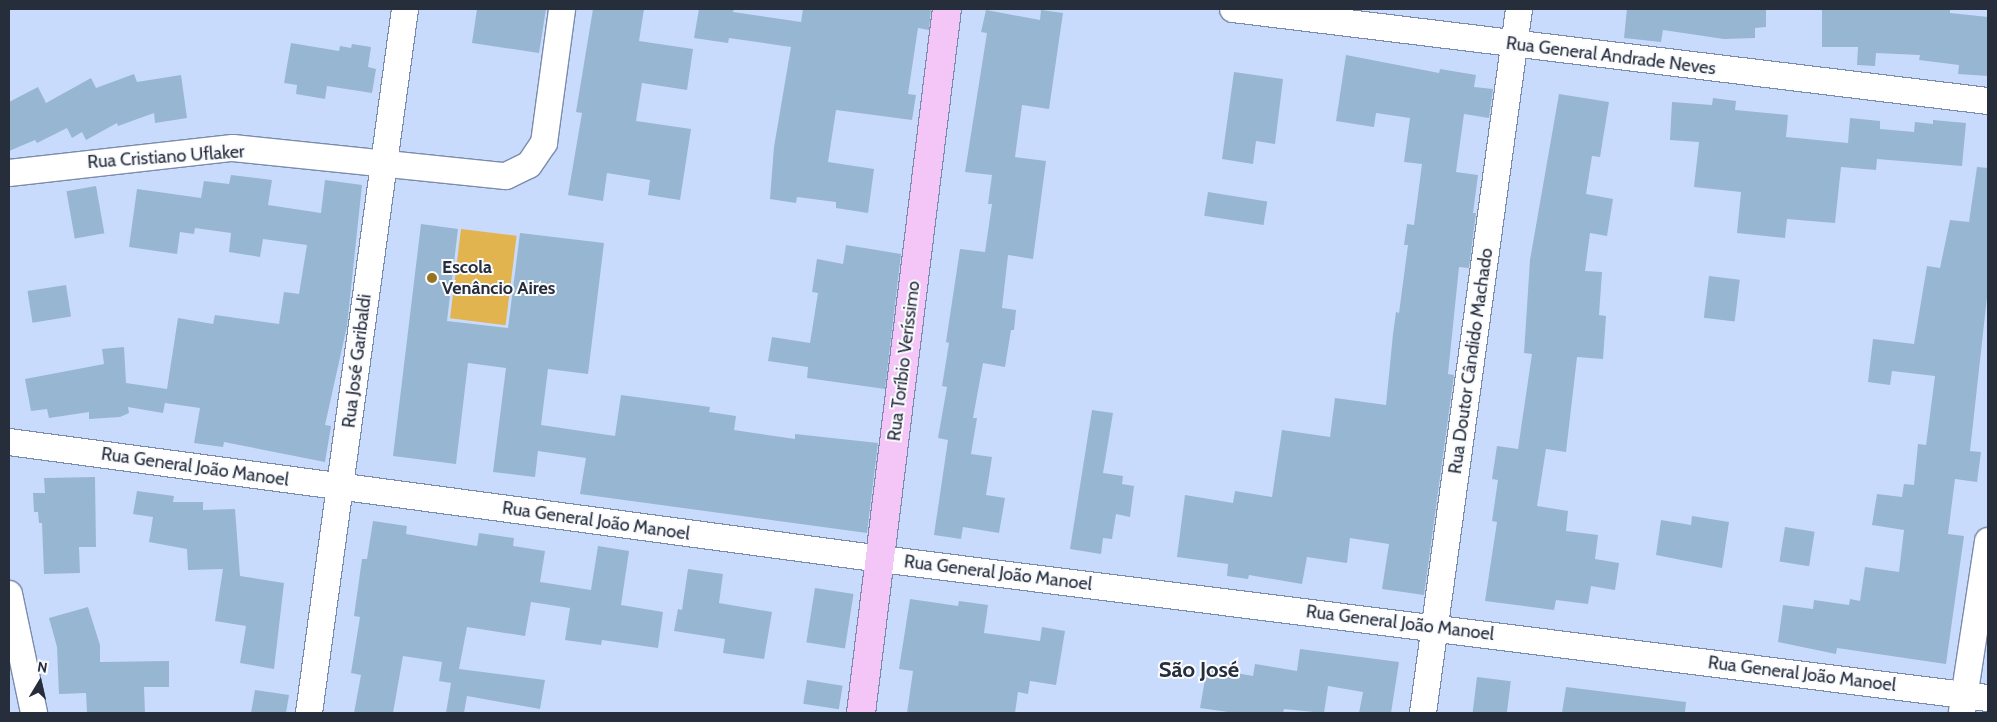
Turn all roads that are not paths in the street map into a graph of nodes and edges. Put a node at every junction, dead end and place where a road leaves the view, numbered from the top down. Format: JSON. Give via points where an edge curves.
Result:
{"nodes":[{"id":1,"x":405,"y":9,"type":"edge"},
{"id":2,"x":562,"y":9,"type":"edge"},
{"id":3,"x":947,"y":9,"type":"edge"},
{"id":4,"x":1233,"y":9,"type":"edge"},
{"id":5,"x":1519,"y":9,"type":"edge"},
{"id":6,"x":1513,"y":44,"type":"junction"},
{"id":7,"x":1988,"y":101,"type":"edge"},
{"id":8,"x":383,"y":166,"type":"junction"},
{"id":9,"x":9,"y":173,"type":"edge"},
{"id":10,"x":9,"y":442,"type":"edge"},
{"id":11,"x":340,"y":487,"type":"junction"},
{"id":12,"x":1988,"y":541,"type":"edge"},
{"id":13,"x":881,"y":559,"type":"junction"},
{"id":14,"x":9,"y":594,"type":"edge"},
{"id":15,"x":1436,"y":628,"type":"junction"},
{"id":16,"x":1972,"y":702,"type":"edge"},
{"id":17,"x":34,"y":713,"type":"edge"},
{"id":18,"x":308,"y":713,"type":"edge"},
{"id":19,"x":861,"y":713,"type":"edge"},
{"id":20,"x":1423,"y":713,"type":"edge"}],
"edges":[{"from":1,"to":8,"type":"street","name":"Rua José Garibaldi"},
{"from":2,"to":8,"type":"street","name":"Rua Cristiano Uflaker","via":[[544,143],[529,165],[506,176]]},
{"from":3,"to":13,"type":"main road","name":"Rua Toríbio Veríssimo"},
{"from":4,"to":6,"type":"street","name":"Rua General Andrade Neves"},
{"from":5,"to":6,"type":"street","name":"Rua Doutor Cândido Machado"},
{"from":6,"to":7,"type":"street","name":"Rua General Andrade Neves"},
{"from":6,"to":15,"type":"street","name":"Rua Doutor Cândido Machado"},
{"from":8,"to":9,"type":"street","name":"Rua Cristiano Uflaker","via":[[233,148]]},
{"from":8,"to":11,"type":"street","name":"Rua José Garibaldi"},
{"from":10,"to":11,"type":"street","name":"Rua General João Manoel"},
{"from":11,"to":13,"type":"street","name":"Rua General João Manoel"},
{"from":11,"to":18,"type":"street","name":"Rua José Garibaldi"},
{"from":12,"to":16,"type":"street"},
{"from":13,"to":15,"type":"street","name":"Rua General João Manoel"},
{"from":13,"to":19,"type":"main road","name":"Rua Toríbio Veríssimo"},
{"from":14,"to":17,"type":"street"},
{"from":15,"to":16,"type":"street","name":"Rua General João Manoel"},
{"from":15,"to":20,"type":"street","name":"Rua Doutor Cândido Machado"}]}
